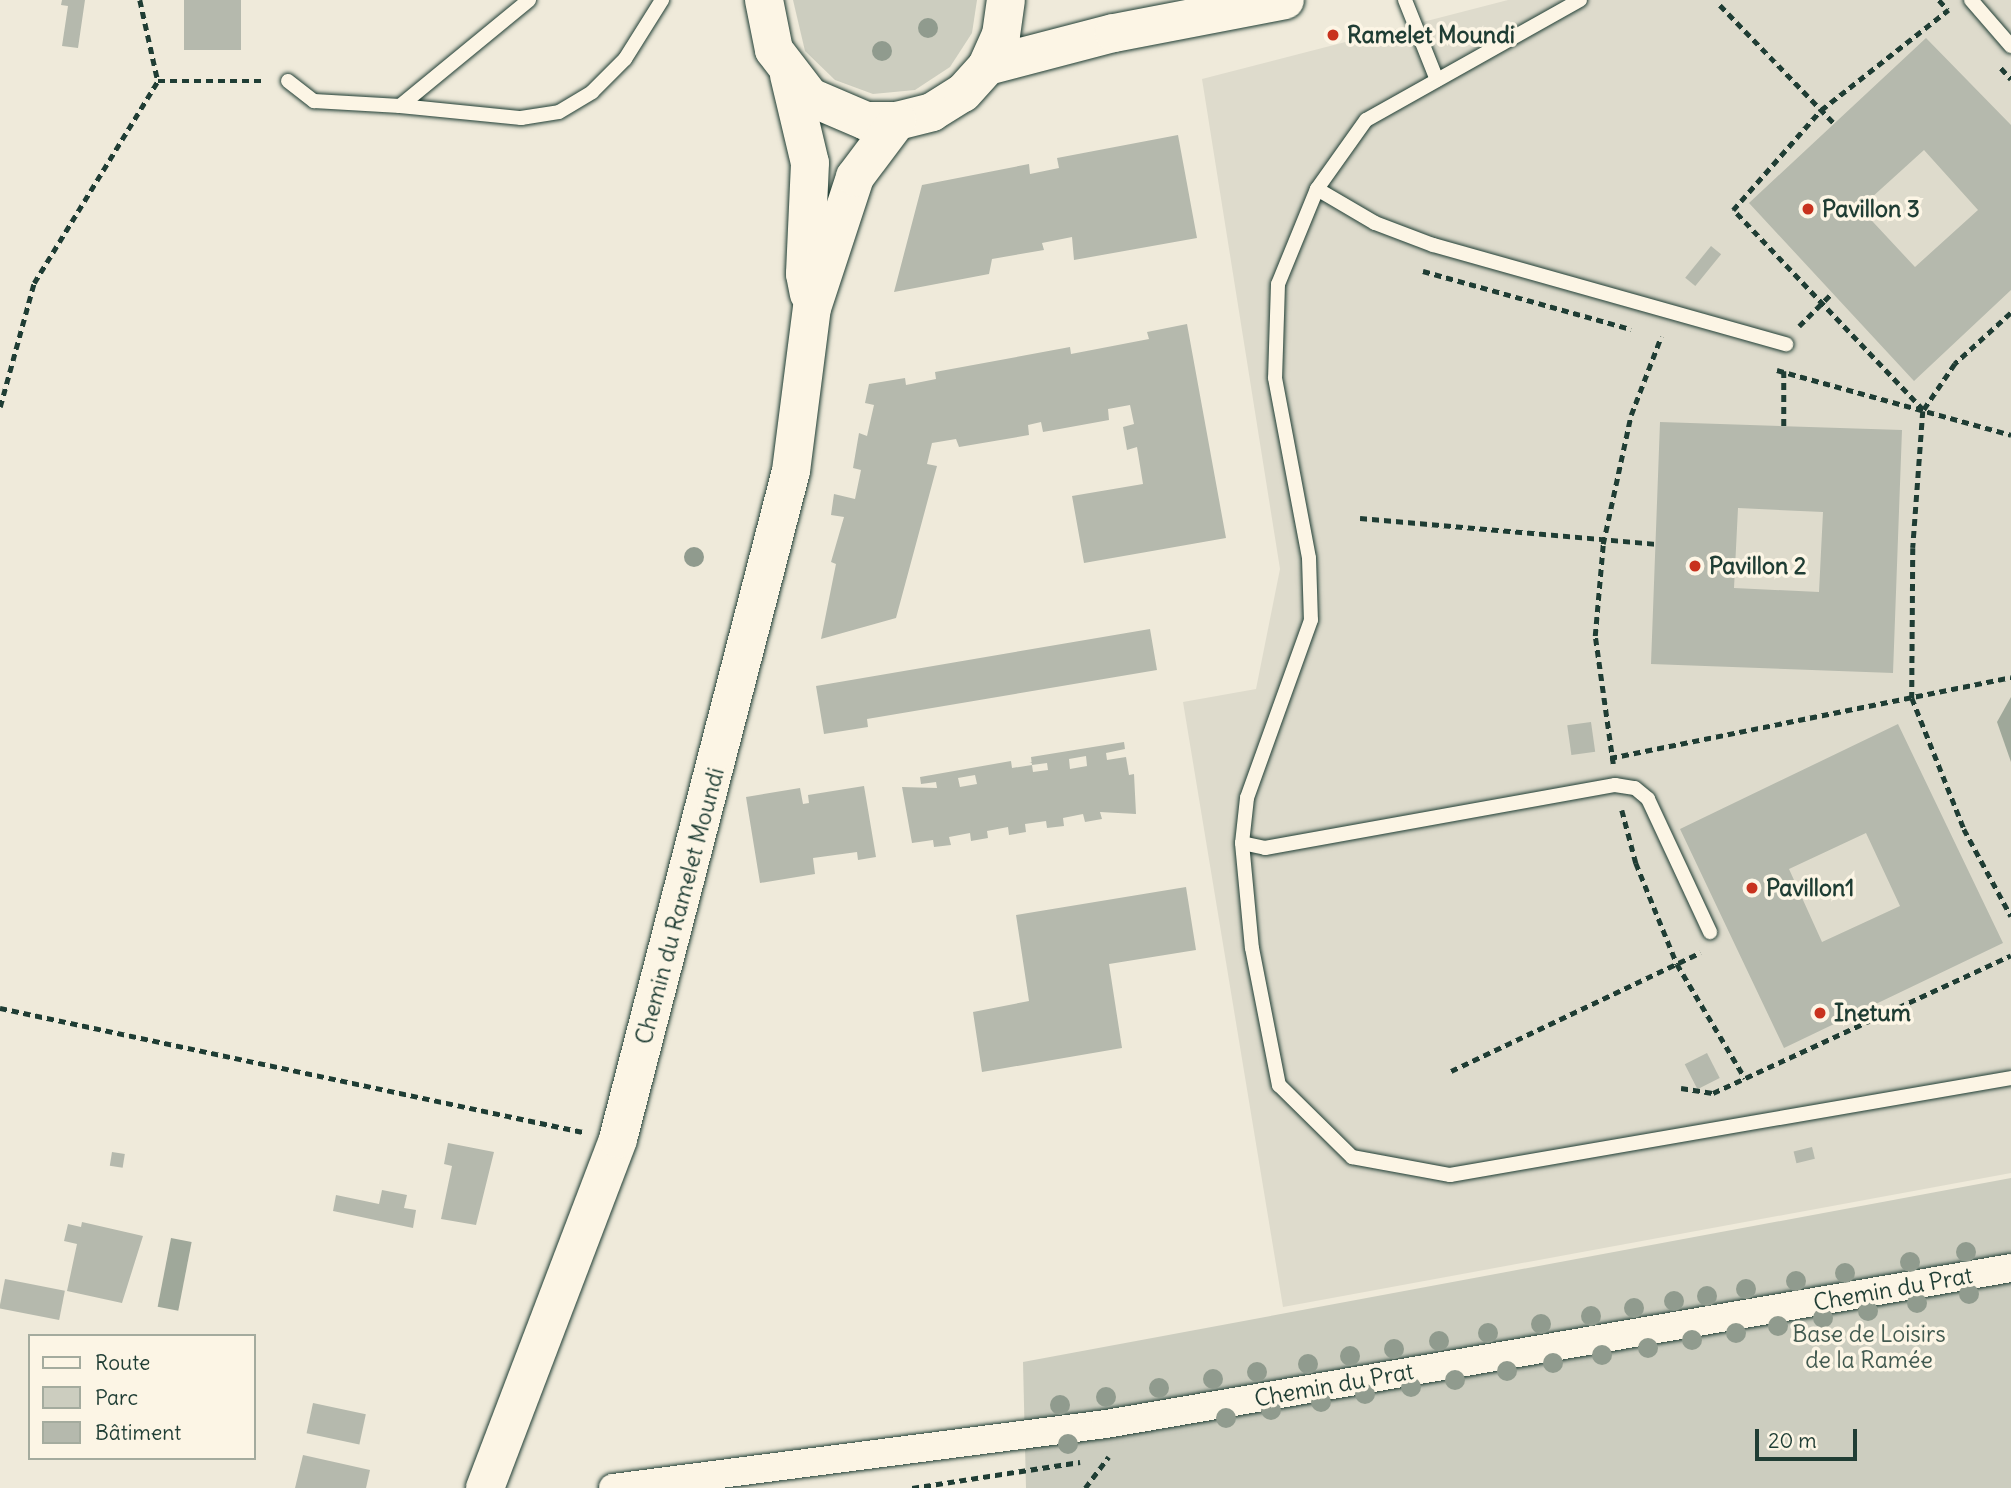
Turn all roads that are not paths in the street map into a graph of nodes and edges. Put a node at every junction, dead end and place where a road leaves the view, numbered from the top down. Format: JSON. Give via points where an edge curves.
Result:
{"nodes":[{"id":1,"x":529,"y":0,"type":"edge"},
{"id":2,"x":662,"y":0,"type":"edge"},
{"id":3,"x":764,"y":0,"type":"edge"},
{"id":4,"x":1006,"y":0,"type":"edge"},
{"id":5,"x":1285,"y":0,"type":"edge"},
{"id":6,"x":1405,"y":0,"type":"edge"},
{"id":7,"x":1580,"y":0,"type":"edge"},
{"id":8,"x":1971,"y":0,"type":"edge"},
{"id":9,"x":2011,"y":46,"type":"edge"},
{"id":10,"x":987,"y":65,"type":"junction"},
{"id":11,"x":789,"y":75,"type":"junction"},
{"id":12,"x":1437,"y":80,"type":"junction"},
{"id":13,"x":288,"y":82,"type":"road end"},
{"id":14,"x":400,"y":106,"type":"junction"},
{"id":15,"x":897,"y":121,"type":"junction"},
{"id":16,"x":1317,"y":189,"type":"junction"},
{"id":17,"x":812,"y":307,"type":"junction"},
{"id":18,"x":1786,"y":344,"type":"dead end"},
{"id":19,"x":1242,"y":843,"type":"junction"},
{"id":20,"x":1710,"y":932,"type":"dead end"},
{"id":21,"x":2011,"y":1078,"type":"edge"},
{"id":22,"x":2011,"y":1268,"type":"edge"},
{"id":23,"x":654,"y":1485,"type":"edge"},
{"id":24,"x":485,"y":1488,"type":"edge"},
{"id":25,"x":613,"y":1488,"type":"edge"}],
"edges":[{"from":1,"to":14,"type":"lane"},
{"from":2,"to":14,"type":"lane","via":[[625,59],[592,92],[559,112],[521,118]]},
{"from":3,"to":11,"type":"main road","name":"Chemin du Ramelet Moundi","via":[[774,50]]},
{"from":4,"to":10,"type":"main road","name":"Chemin du Ramelet Moundi","via":[[1000,35]]},
{"from":5,"to":10,"type":"main road","via":[[1114,33]]},
{"from":6,"to":12,"type":"lane"},
{"from":7,"to":12,"type":"lane"},
{"from":8,"to":9,"type":"lane"},
{"from":10,"to":15,"type":"main road","name":"Chemin du Ramelet Moundi","via":[[963,93],[932,113]]},
{"from":11,"to":15,"type":"main road","name":"Chemin du Ramelet Moundi","via":[[836,112]]},
{"from":11,"to":17,"type":"main road","name":"Chemin du Ramelet Moundi","via":[[810,163],[805,274]]},
{"from":12,"to":16,"type":"lane","via":[[1366,120]]},
{"from":13,"to":14,"type":"lane","via":[[314,101]]},
{"from":15,"to":17,"type":"main road","name":"Chemin du Ramelet Moundi","via":[[855,177]]},
{"from":16,"to":18,"type":"lane","via":[[1375,223],[1433,245]]},
{"from":16,"to":19,"type":"lane","via":[[1278,284],[1275,378],[1309,558],[1311,620],[1247,799]]},
{"from":17,"to":24,"type":"main road","name":"Chemin du Ramelet Moundi","via":[[791,471],[618,1139]]},
{"from":19,"to":20,"type":"lane","via":[[1265,848],[1615,785],[1635,788],[1648,799]]},
{"from":19,"to":21,"type":"lane","via":[[1252,948],[1279,1085],[1352,1157],[1450,1175]]},
{"from":22,"to":23,"type":"street","name":"Chemin du Prat","via":[[1106,1424]]},
{"from":23,"to":25,"type":"street","name":"Chemin du Prat"}]}
